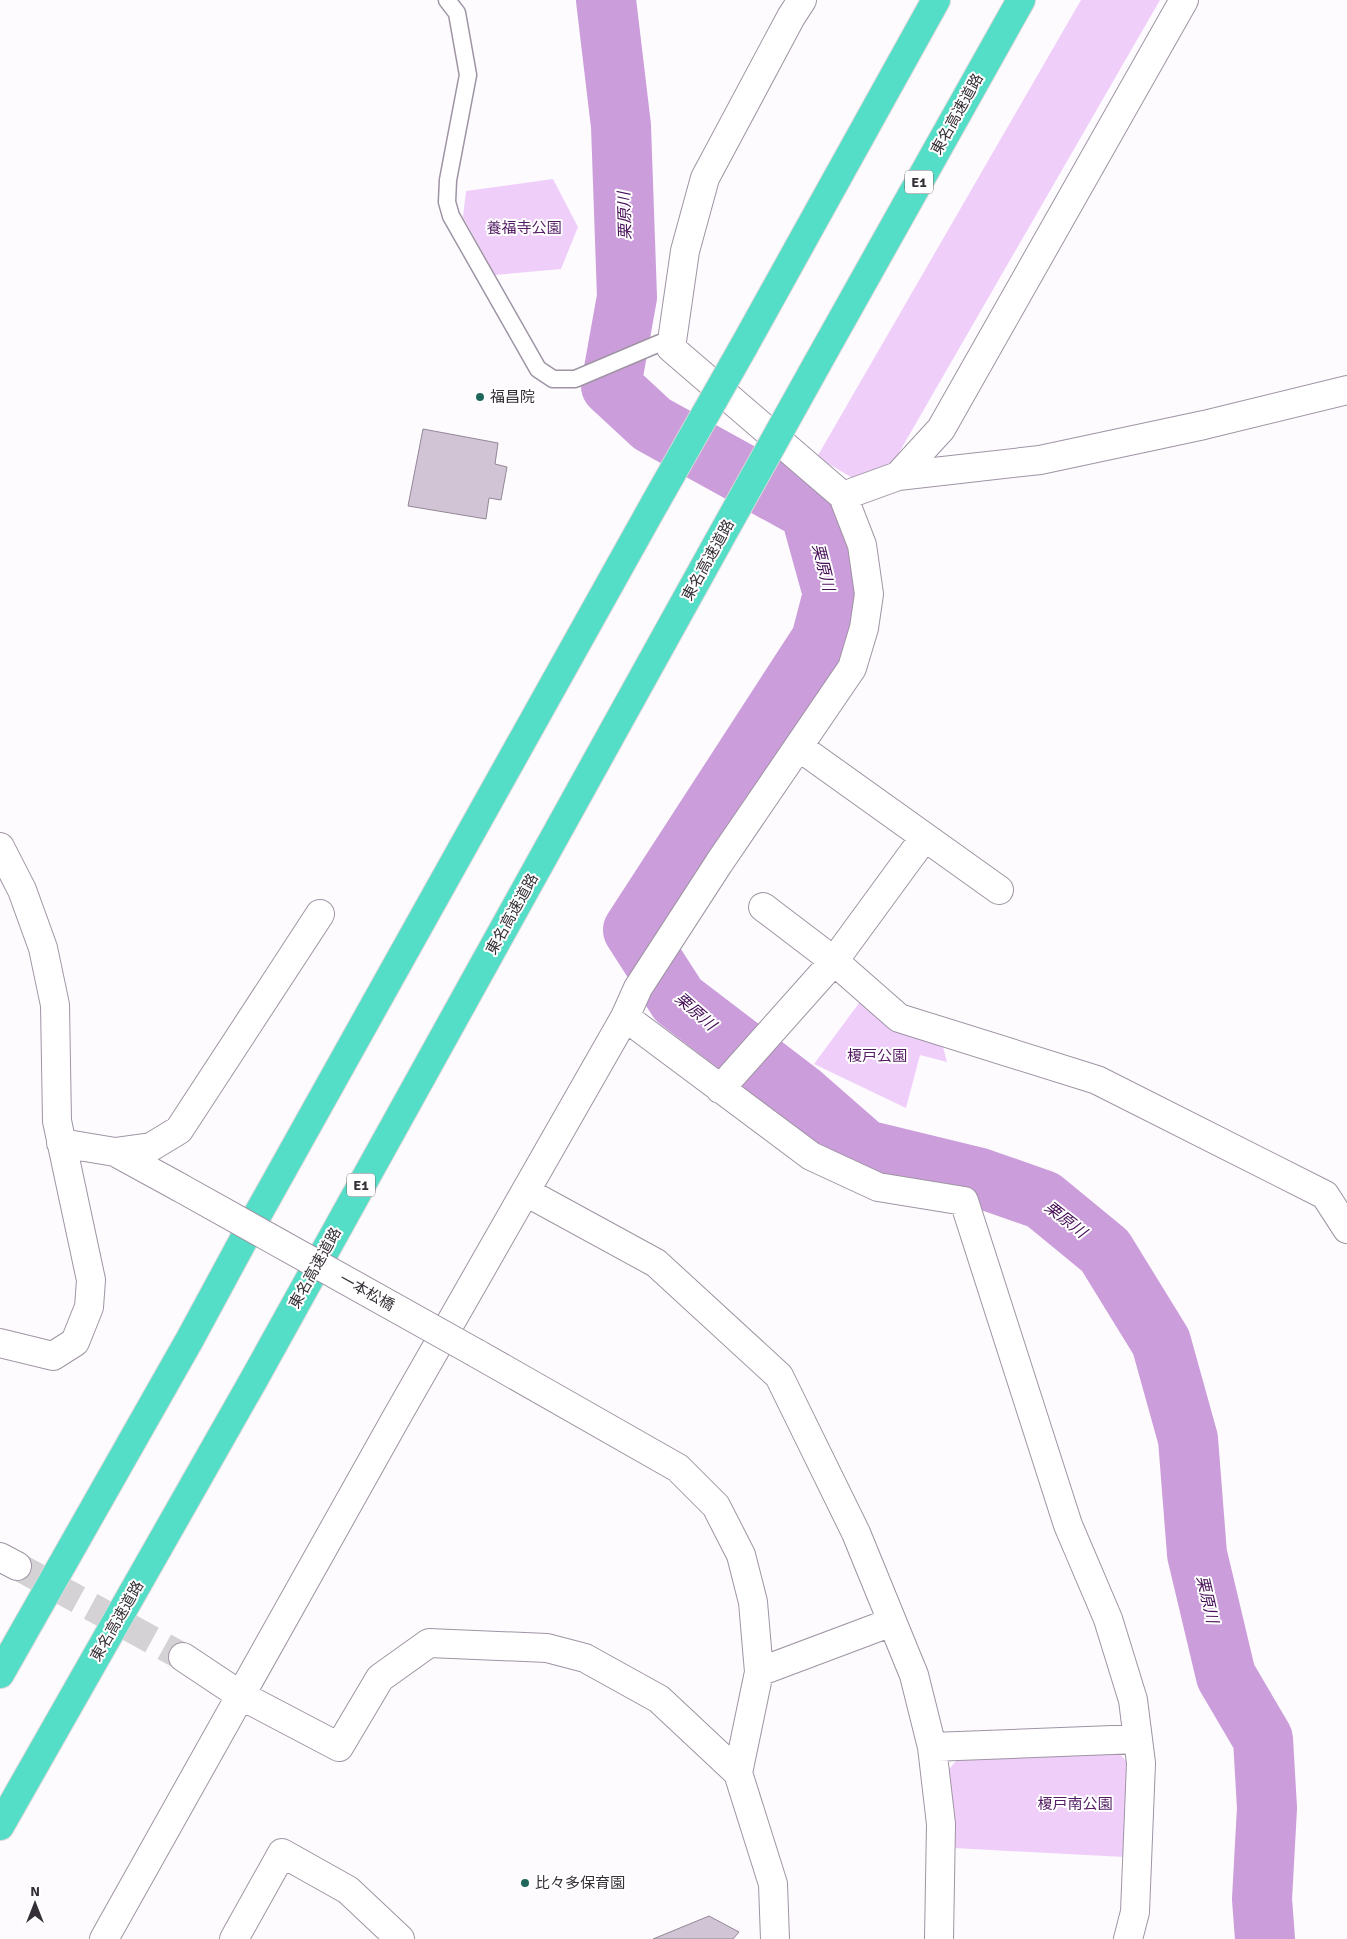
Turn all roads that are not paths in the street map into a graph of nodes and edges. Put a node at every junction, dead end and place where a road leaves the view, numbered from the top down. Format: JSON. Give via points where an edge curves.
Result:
{"nodes":[{"id":1,"x":447,"y":0,"type":"edge"},
{"id":2,"x":802,"y":0,"type":"edge"},
{"id":3,"x":936,"y":0,"type":"edge"},
{"id":4,"x":1020,"y":0,"type":"edge"},
{"id":5,"x":1184,"y":0,"type":"edge"},
{"id":6,"x":666,"y":345,"type":"junction"},
{"id":7,"x":1347,"y":390,"type":"edge"},
{"id":8,"x":898,"y":476,"type":"junction"},
{"id":9,"x":843,"y":496,"type":"junction"},
{"id":10,"x":799,"y":748,"type":"junction"},
{"id":11,"x":924,"y":838,"type":"junction"},
{"id":12,"x":0,"y":846,"type":"edge"},
{"id":13,"x":999,"y":890,"type":"dead end"},
{"id":14,"x":763,"y":907,"type":"dead end"},
{"id":15,"x":320,"y":914,"type":"dead end"},
{"id":16,"x":834,"y":961,"type":"junction"},
{"id":17,"x":625,"y":1017,"type":"junction"},
{"id":18,"x":727,"y":1081,"type":"junction"},
{"id":19,"x":61,"y":1143,"type":"junction"},
{"id":20,"x":115,"y":1152,"type":"junction"},
{"id":21,"x":526,"y":1192,"type":"junction"},
{"id":22,"x":1347,"y":1229,"type":"edge"},
{"id":23,"x":0,"y":1343,"type":"edge"},
{"id":24,"x":892,"y":1622,"type":"junction"},
{"id":25,"x":184,"y":1657,"type":"tunnel mouth"},
{"id":26,"x":759,"y":1672,"type":"junction"},
{"id":27,"x":0,"y":1674,"type":"edge"},
{"id":28,"x":240,"y":1695,"type":"junction"},
{"id":29,"x":1138,"y":1740,"type":"junction"},
{"id":30,"x":932,"y":1747,"type":"junction"},
{"id":31,"x":738,"y":1772,"type":"junction"},
{"id":32,"x":0,"y":1826,"type":"edge"},
{"id":33,"x":108,"y":1938,"type":"edge"},
{"id":34,"x":234,"y":1939,"type":"edge"},
{"id":35,"x":400,"y":1939,"type":"edge"},
{"id":36,"x":776,"y":1939,"type":"edge"},
{"id":37,"x":939,"y":1939,"type":"edge"},
{"id":38,"x":1128,"y":1939,"type":"edge"}],
"edges":[{"from":1,"to":6,"type":"lane","via":[[456,13],[468,75],[448,180],[451,216],[538,369],[553,379],[575,379]]},
{"from":2,"to":6,"type":"street","via":[[705,178],[685,252]]},
{"from":3,"to":27,"type":"highway","bridge":true},
{"from":4,"to":32,"type":"highway","name":"東名高速道路","number":"E1","bridge":true,"via":[[258,1372]]},
{"from":5,"to":8,"type":"street","via":[[941,430]]},
{"from":6,"to":9,"type":"street"},
{"from":7,"to":8,"type":"street","via":[[1040,460]]},
{"from":8,"to":9,"type":"street"},
{"from":9,"to":10,"type":"street","via":[[862,545],[869,594],[864,628],[852,668]]},
{"from":10,"to":11,"type":"street"},
{"from":10,"to":17,"type":"street","via":[[638,988]]},
{"from":11,"to":13,"type":"street"},
{"from":11,"to":16,"type":"street"},
{"from":12,"to":19,"type":"street","via":[[22,890],[43,948],[55,1005],[57,1121]]},
{"from":14,"to":16,"type":"street"},
{"from":15,"to":20,"type":"street","via":[[179,1130],[150,1147]]},
{"from":16,"to":18,"type":"street"},
{"from":16,"to":22,"type":"street","via":[[899,1018],[1097,1080],[1325,1195]]},
{"from":17,"to":18,"type":"street"},
{"from":17,"to":21,"type":"street"},
{"from":18,"to":29,"type":"street","via":[[811,1156],[878,1187],[964,1201],[1068,1525],[1108,1619],[1133,1700]]},
{"from":19,"to":20,"type":"street"},
{"from":19,"to":23,"type":"street","via":[[91,1280],[89,1307],[75,1342],[53,1356]]},
{"from":20,"to":26,"type":"street","name":"一本松橋","bridge":true,"via":[[678,1468],[716,1506],[741,1555],[753,1602]]},
{"from":21,"to":24,"type":"street","via":[[656,1263],[779,1376],[856,1533]]},
{"from":21,"to":28,"type":"street"},
{"from":24,"to":26,"type":"street"},
{"from":24,"to":30,"type":"street","via":[[914,1675]]},
{"from":25,"to":28,"type":"street"},
{"from":26,"to":31,"type":"street","name":"一本松橋"},
{"from":28,"to":31,"type":"street","via":[[339,1747],[380,1678],[429,1643],[547,1648],[585,1658],[659,1699]]},
{"from":28,"to":33,"type":"street"},
{"from":29,"to":30,"type":"street"},
{"from":29,"to":38,"type":"street","via":[[1141,1763],[1135,1912]]},
{"from":30,"to":37,"type":"street","via":[[941,1824]]},
{"from":31,"to":36,"type":"street","via":[[773,1884]]},
{"from":34,"to":35,"type":"street","via":[[282,1853],[348,1890]]}]}
